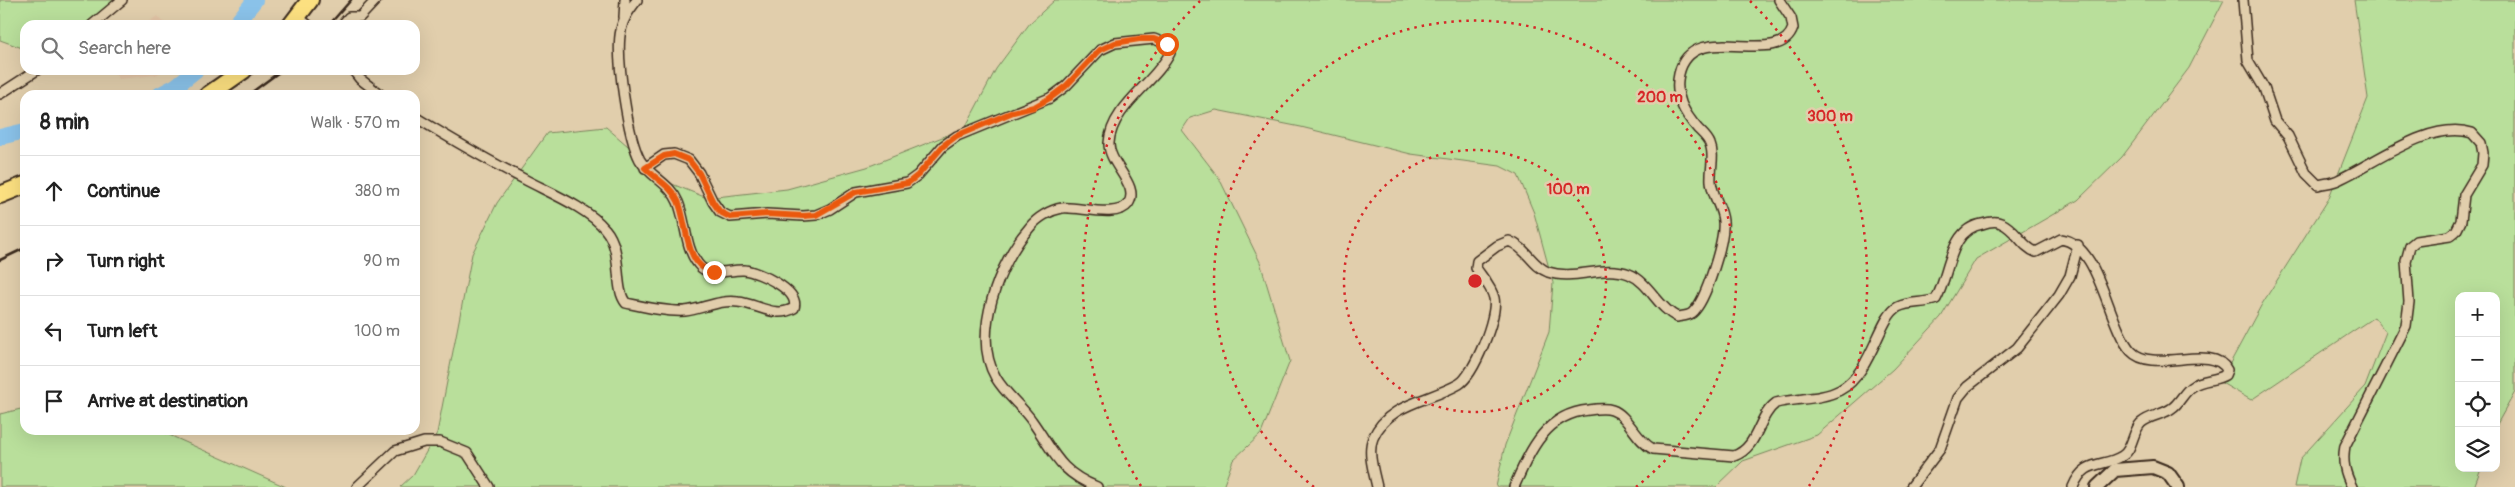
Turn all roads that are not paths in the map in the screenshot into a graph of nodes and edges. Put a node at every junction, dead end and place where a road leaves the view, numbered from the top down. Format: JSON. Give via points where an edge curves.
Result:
{"nodes":[{"id":1,"x":122,"y":0,"type":"edge"},
{"id":2,"x":310,"y":0,"type":"edge"},
{"id":3,"x":376,"y":0,"type":"edge"},
{"id":4,"x":625,"y":0,"type":"edge"},
{"id":5,"x":637,"y":0,"type":"edge"},
{"id":6,"x":1779,"y":0,"type":"edge"},
{"id":7,"x":2243,"y":0,"type":"edge"},
{"id":8,"x":98,"y":20,"type":"edge"},
{"id":9,"x":300,"y":20,"type":"edge"},
{"id":10,"x":346,"y":20,"type":"edge"},
{"id":11,"x":624,"y":20,"type":"junction"},
{"id":12,"x":30,"y":75,"type":"edge"},
{"id":13,"x":237,"y":75,"type":"edge"},
{"id":14,"x":357,"y":75,"type":"edge"},
{"id":15,"x":215,"y":90,"type":"edge"},
{"id":16,"x":374,"y":90,"type":"edge"},
{"id":17,"x":0,"y":94,"type":"edge"},
{"id":18,"x":420,"y":120,"type":"edge"},
{"id":19,"x":645,"y":168,"type":"junction"},
{"id":20,"x":20,"y":187,"type":"edge"},
{"id":21,"x":0,"y":196,"type":"edge"},
{"id":22,"x":2078,"y":245,"type":"junction"},
{"id":23,"x":357,"y":487,"type":"edge"},
{"id":24,"x":489,"y":487,"type":"edge"},
{"id":25,"x":1097,"y":487,"type":"edge"},
{"id":26,"x":1377,"y":487,"type":"edge"},
{"id":27,"x":1514,"y":487,"type":"edge"},
{"id":28,"x":1910,"y":487,"type":"edge"},
{"id":29,"x":2073,"y":487,"type":"edge"},
{"id":30,"x":2097,"y":487,"type":"edge"},
{"id":31,"x":2178,"y":487,"type":"edge"},
{"id":32,"x":2352,"y":487,"type":"edge"}],
"edges":[{"from":1,"to":8,"type":"street"},
{"from":2,"to":9,"type":"highway"},
{"from":3,"to":10,"type":"street","via":[[360,17]]},
{"from":4,"to":11,"type":"street"},
{"from":5,"to":11,"type":"street"},
{"from":6,"to":26,"type":"street","via":[[1791,18],[1793,28],[1787,40],[1767,46],[1701,48],[1683,61],[1678,75],[1681,107],[1709,142],[1713,194],[1723,218],[1721,242],[1703,300],[1693,312],[1678,317],[1669,313],[1639,280],[1628,274],[1547,272],[1520,245],[1509,241],[1497,246],[1478,261],[1476,268],[1494,299],[1489,335],[1460,384],[1406,406],[1381,426],[1372,439]]},
{"from":7,"to":32,"type":"street","via":[[2248,61],[2264,88],[2275,121],[2288,136],[2313,182],[2318,185],[2338,180],[2378,158],[2447,130],[2472,133],[2481,143],[2482,165],[2464,195],[2456,231],[2450,236],[2416,241],[2410,246],[2406,261],[2409,302],[2406,326],[2345,446],[2344,468]]},
{"from":11,"to":19,"type":"street","via":[[620,42],[625,102],[634,146]]},
{"from":12,"to":17,"type":"street"},
{"from":13,"to":15,"type":"highway"},
{"from":14,"to":16,"type":"street"},
{"from":18,"to":19,"type":"street","via":[[568,203],[604,227],[618,256],[621,294],[626,303],[675,311],[727,302],[749,304],[774,313],[794,308],[796,304],[792,295],[764,277],[745,270],[714,272],[701,268],[693,255],[678,200]]},
{"from":19,"to":25,"type":"street","via":[[664,156],[674,154],[689,160],[720,212],[730,217],[816,215],[856,192],[908,183],[956,136],[1050,98],[1100,50],[1115,43],[1139,39],[1154,39],[1167,44],[1170,53],[1164,66],[1129,102],[1110,134],[1109,150],[1115,166],[1131,189],[1128,204],[1122,210],[1108,211],[1063,208],[1041,217],[1030,226],[1003,272],[986,322],[988,358],[995,377],[1027,413],[1069,473]]},
{"from":20,"to":21,"type":"highway"},
{"from":22,"to":27,"type":"street","via":[[2061,239],[2036,252],[2001,223],[1972,225],[1958,239],[1936,299],[1897,307],[1890,314],[1857,376],[1842,389],[1776,402],[1744,452],[1734,456],[1653,449],[1643,445],[1621,416],[1612,410],[1578,411],[1547,428]]},
{"from":22,"to":28,"type":"street","via":[[2070,276],[2059,295],[2017,348],[1967,387],[1958,398],[1940,449]]},
{"from":22,"to":29,"type":"street","via":[[2099,280],[2115,325],[2132,352],[2141,359],[2152,361],[2209,359],[2227,370],[2220,378],[2194,385],[2172,408],[2141,423],[2128,452],[2122,457],[2089,467]]},
{"from":23,"to":24,"type":"street","via":[[394,451],[424,442],[440,442],[467,453]]},
{"from":30,"to":31,"type":"street","via":[[2115,470],[2153,467],[2168,473]]}]}
